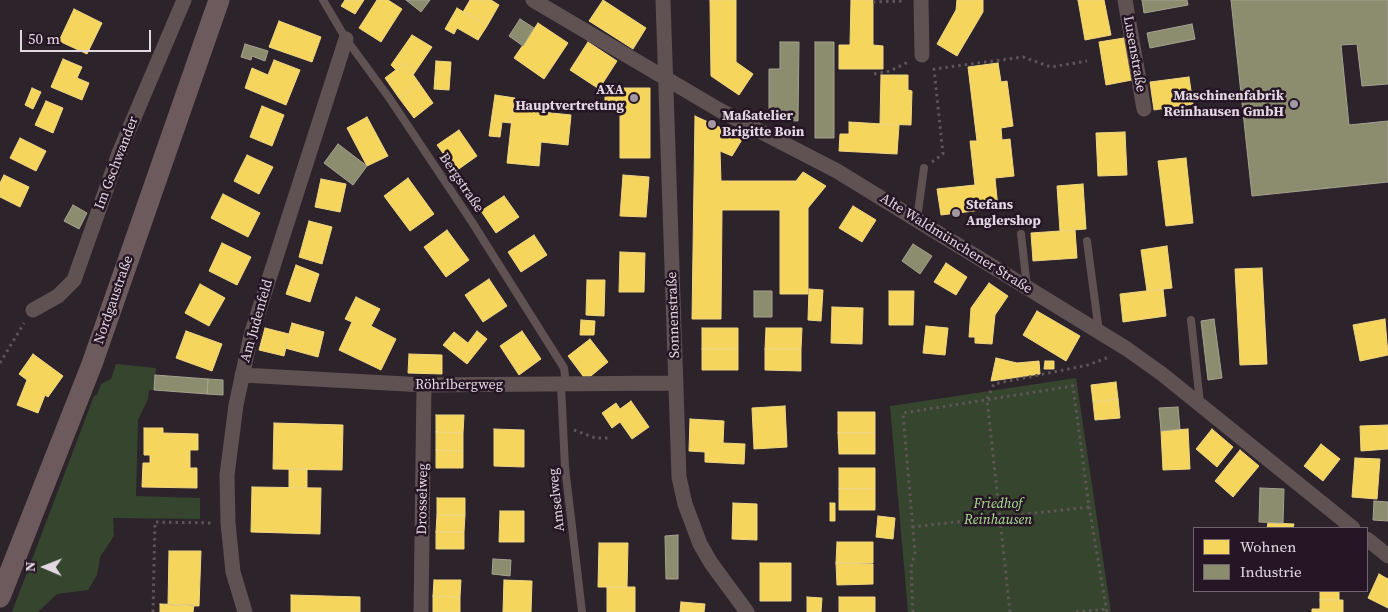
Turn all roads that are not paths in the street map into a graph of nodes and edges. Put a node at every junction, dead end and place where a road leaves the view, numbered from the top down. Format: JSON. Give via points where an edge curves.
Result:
{"nodes":[{"id":1,"x":184,"y":0,"type":"edge"},
{"id":2,"x":219,"y":0,"type":"edge"},
{"id":3,"x":323,"y":0,"type":"edge"},
{"id":4,"x":533,"y":0,"type":"edge"},
{"id":5,"x":663,"y":0,"type":"edge"},
{"id":6,"x":1125,"y":0,"type":"edge"},
{"id":7,"x":921,"y":1,"type":"edge"},
{"id":8,"x":346,"y":39,"type":"junction"},
{"id":9,"x":922,"y":55,"type":"road end"},
{"id":10,"x":666,"y":79,"type":"junction"},
{"id":11,"x":1144,"y":109,"type":"dead end"},
{"id":12,"x":924,"y":168,"type":"road end"},
{"id":13,"x":917,"y":219,"type":"junction"},
{"id":14,"x":1021,"y":234,"type":"dead end"},
{"id":15,"x":1087,"y":241,"type":"dead end"},
{"id":16,"x":1027,"y":287,"type":"junction"},
{"id":17,"x":33,"y":310,"type":"road end"},
{"id":18,"x":1190,"y":320,"type":"dead end"},
{"id":19,"x":1099,"y":332,"type":"junction"},
{"id":20,"x":242,"y":374,"type":"junction"},
{"id":21,"x":676,"y":383,"type":"junction"},
{"id":22,"x":424,"y":385,"type":"junction"},
{"id":23,"x":563,"y":385,"type":"junction"},
{"id":24,"x":1201,"y":405,"type":"junction"},
{"id":25,"x":1352,"y":527,"type":"edge"},
{"id":26,"x":1368,"y":540,"type":"edge"},
{"id":27,"x":1388,"y":556,"type":"edge"},
{"id":28,"x":0,"y":597,"type":"edge"},
{"id":29,"x":245,"y":612,"type":"edge"},
{"id":30,"x":421,"y":612,"type":"edge"},
{"id":31,"x":582,"y":612,"type":"edge"},
{"id":32,"x":747,"y":612,"type":"edge"}],
"edges":[{"from":1,"to":17,"type":"street","name":"Im Gschwander","via":[[120,153],[74,280],[58,296]]},
{"from":2,"to":28,"type":"main road","name":"Nordgaustraße","via":[[92,364]]},
{"from":3,"to":8,"type":"lane","name":"Bergstraße"},
{"from":4,"to":10,"type":"street","name":"Alte Waldmünchener Straße"},
{"from":5,"to":10,"type":"street","name":"Sonnenstraße"},
{"from":6,"to":11,"type":"street","name":"Lusenstraße"},
{"from":7,"to":9,"type":"street"},
{"from":8,"to":20,"type":"street","name":"Am Judenfeld","via":[[254,326]]},
{"from":8,"to":23,"type":"lane","name":"Bergstraße","via":[[390,99],[534,319],[564,368]]},
{"from":10,"to":13,"type":"street","name":"Alte Waldmünchener Straße","via":[[838,171]]},
{"from":10,"to":21,"type":"street","name":"Sonnenstraße"},
{"from":12,"to":13,"type":"lane"},
{"from":13,"to":16,"type":"street","name":"Alte Waldmünchener Straße"},
{"from":14,"to":16,"type":"lane"},
{"from":15,"to":19,"type":"lane"},
{"from":16,"to":19,"type":"street","name":"Alte Waldmünchener Straße"},
{"from":18,"to":24,"type":"lane"},
{"from":19,"to":24,"type":"street","name":"Alte Waldmünchener Straße","via":[[1128,349]]},
{"from":20,"to":22,"type":"street","name":"Röhrlbergweg"},
{"from":20,"to":29,"type":"street","name":"Am Judenfeld","via":[[227,475],[233,572]]},
{"from":21,"to":23,"type":"street","name":"Röhrlbergweg"},
{"from":21,"to":32,"type":"street","name":"Sonnenstraße","via":[[679,477],[685,504],[711,563]]},
{"from":22,"to":23,"type":"street","name":"Röhrlbergweg"},
{"from":22,"to":30,"type":"street","name":"Drosselweg"},
{"from":23,"to":31,"type":"lane","name":"Amselweg","via":[[565,467]]},
{"from":24,"to":25,"type":"street","name":"Alte Waldmünchener Straße"},
{"from":26,"to":27,"type":"street"}]}
